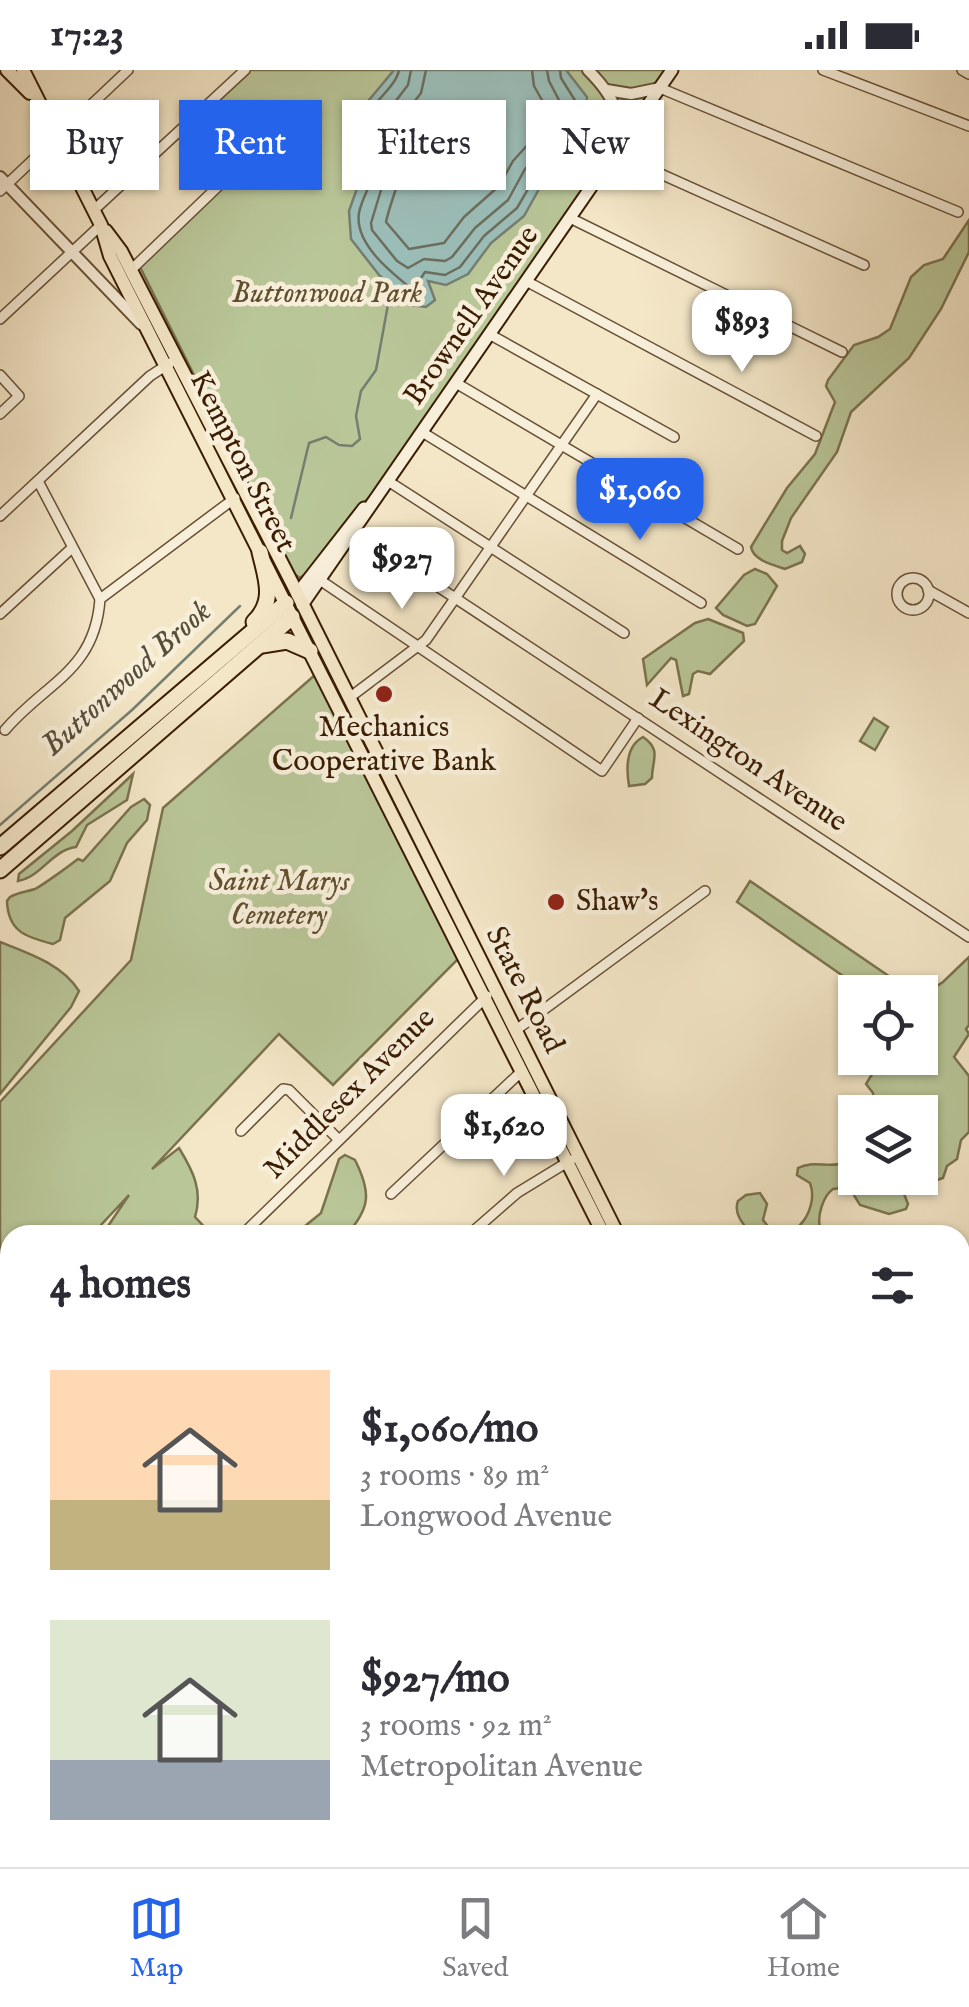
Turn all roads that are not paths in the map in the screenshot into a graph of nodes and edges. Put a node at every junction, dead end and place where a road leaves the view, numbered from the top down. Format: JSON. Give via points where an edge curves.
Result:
{"nodes":[{"id":1,"x":7,"y":70,"type":"edge"},
{"id":2,"x":23,"y":70,"type":"edge"},
{"id":3,"x":128,"y":70,"type":"edge"},
{"id":4,"x":245,"y":70,"type":"edge"},
{"id":5,"x":588,"y":70,"type":"edge"},
{"id":6,"x":672,"y":70,"type":"edge"},
{"id":7,"x":823,"y":70,"type":"edge"},
{"id":8,"x":962,"y":70,"type":"edge"},
{"id":9,"x":969,"y":74,"type":"edge"},
{"id":10,"x":660,"y":88,"type":"junction"},
{"id":11,"x":608,"y":90,"type":"junction"},
{"id":12,"x":38,"y":100,"type":"edge"},
{"id":13,"x":39,"y":100,"type":"edge"},
{"id":14,"x":96,"y":100,"type":"edge"},
{"id":15,"x":611,"y":100,"type":"edge"},
{"id":16,"x":652,"y":100,"type":"edge"},
{"id":17,"x":969,"y":126,"type":"edge"},
{"id":18,"x":30,"y":160,"type":"edge"},
{"id":19,"x":664,"y":176,"type":"edge"},
{"id":20,"x":2,"y":184,"type":"edge"},
{"id":21,"x":84,"y":190,"type":"edge"},
{"id":22,"x":214,"y":190,"type":"edge"},
{"id":23,"x":589,"y":190,"type":"edge"},
{"id":24,"x":94,"y":210,"type":"junction"},
{"id":25,"x":958,"y":212,"type":"dead end"},
{"id":26,"x":570,"y":218,"type":"junction"},
{"id":27,"x":101,"y":225,"type":"junction"},
{"id":28,"x":72,"y":251,"type":"junction"},
{"id":29,"x":864,"y":265,"type":"dead end"},
{"id":30,"x":131,"y":270,"type":"junction"},
{"id":31,"x":526,"y":281,"type":"junction"},
{"id":32,"x":136,"y":294,"type":"junction"},
{"id":33,"x":0,"y":318,"type":"edge"},
{"id":34,"x":148,"y":330,"type":"junction"},
{"id":35,"x":489,"y":334,"type":"junction"},
{"id":36,"x":842,"y":352,"type":"dead end"},
{"id":37,"x":171,"y":362,"type":"junction"},
{"id":38,"x":0,"y":375,"type":"edge"},
{"id":39,"x":456,"y":382,"type":"junction"},
{"id":40,"x":597,"y":394,"type":"junction"},
{"id":41,"x":0,"y":414,"type":"edge"},
{"id":42,"x":422,"y":432,"type":"junction"},
{"id":43,"x":816,"y":436,"type":"dead end"},
{"id":44,"x":674,"y":437,"type":"dead end"},
{"id":45,"x":561,"y":444,"type":"junction"},
{"id":46,"x":38,"y":481,"type":"junction"},
{"id":47,"x":384,"y":486,"type":"junction"},
{"id":48,"x":239,"y":496,"type":"junction"},
{"id":49,"x":526,"y":496,"type":"junction"},
{"id":50,"x":0,"y":516,"type":"edge"},
{"id":51,"x":351,"y":529,"type":"junction"},
{"id":52,"x":490,"y":547,"type":"junction"},
{"id":53,"x":72,"y":548,"type":"junction"},
{"id":54,"x":738,"y":549,"type":"dead end"},
{"id":55,"x":260,"y":552,"type":"junction"},
{"id":56,"x":317,"y":578,"type":"junction"},
{"id":57,"x":928,"y":590,"type":"dead end"},
{"id":58,"x":455,"y":598,"type":"junction"},
{"id":59,"x":100,"y":599,"type":"junction"},
{"id":60,"x":701,"y":603,"type":"dead end"},
{"id":61,"x":294,"y":605,"type":"junction"},
{"id":62,"x":969,"y":613,"type":"edge"},
{"id":63,"x":0,"y":614,"type":"edge"},
{"id":64,"x":624,"y":633,"type":"dead end"},
{"id":65,"x":262,"y":645,"type":"junction"},
{"id":66,"x":418,"y":646,"type":"junction"},
{"id":67,"x":310,"y":651,"type":"junction"},
{"id":68,"x":192,"y":683,"type":"junction"},
{"id":69,"x":349,"y":698,"type":"junction"},
{"id":70,"x":638,"y":718,"type":"junction"},
{"id":71,"x":5,"y":730,"type":"dead end"},
{"id":72,"x":405,"y":823,"type":"junction"},
{"id":73,"x":0,"y":847,"type":"edge"},
{"id":74,"x":0,"y":870,"type":"edge"},
{"id":75,"x":705,"y":890,"type":"dead end"},
{"id":76,"x":969,"y":937,"type":"edge"},
{"id":77,"x":491,"y":994,"type":"junction"},
{"id":78,"x":516,"y":1030,"type":"junction"},
{"id":79,"x":522,"y":1071,"type":"junction"},
{"id":80,"x":242,"y":1131,"type":"dead end"},
{"id":81,"x":339,"y":1140,"type":"junction"},
{"id":82,"x":573,"y":1159,"type":"junction"},
{"id":83,"x":392,"y":1194,"type":"dead end"},
{"id":84,"x":252,"y":1225,"type":"edge"},
{"id":85,"x":481,"y":1225,"type":"edge"},
{"id":86,"x":599,"y":1225,"type":"edge"},
{"id":87,"x":612,"y":1225,"type":"edge"}],
"edges":[{"from":1,"to":12,"type":"main road"},
{"from":2,"to":13,"type":"main road","name":"Kempton Street"},
{"from":3,"to":14,"type":"street"},
{"from":4,"to":24,"type":"street"},
{"from":5,"to":11,"type":"street"},
{"from":6,"to":10,"type":"main road","name":"Brownell Avenue"},
{"from":7,"to":17,"type":"street"},
{"from":8,"to":9,"type":"street"},
{"from":10,"to":11,"type":"street"},
{"from":10,"to":16,"type":"main road","name":"Brownell Avenue"},
{"from":10,"to":25,"type":"street"},
{"from":11,"to":15,"type":"street"},
{"from":18,"to":20,"type":"street"},
{"from":19,"to":29,"type":"street"},
{"from":20,"to":28,"type":"street"},
{"from":21,"to":24,"type":"main road","name":"Kempton Street"},
{"from":22,"to":30,"type":"street"},
{"from":23,"to":26,"type":"main road","name":"Brownell Avenue"},
{"from":24,"to":27,"type":"main road","name":"Kempton Street"},
{"from":26,"to":31,"type":"main road","name":"Brownell Avenue"},
{"from":26,"to":36,"type":"street"},
{"from":27,"to":28,"type":"street"},
{"from":27,"to":30,"type":"main road","name":"Kempton Street"},
{"from":27,"to":32,"type":"main road","name":"Kempton Street","via":[[110,256]]},
{"from":28,"to":33,"type":"street"},
{"from":28,"to":34,"type":"street"},
{"from":30,"to":32,"type":"main road","name":"Kempton Street"},
{"from":31,"to":35,"type":"main road","name":"Brownell Avenue"},
{"from":31,"to":43,"type":"street"},
{"from":32,"to":34,"type":"main road","name":"Kempton Street"},
{"from":32,"to":37,"type":"main road","name":"Kempton Street"},
{"from":34,"to":37,"type":"main road","name":"Kempton Street"},
{"from":35,"to":39,"type":"main road","name":"Brownell Avenue"},
{"from":35,"to":40,"type":"street"},
{"from":37,"to":46,"type":"street"},
{"from":37,"to":48,"type":"main road","name":"Kempton Street"},
{"from":38,"to":41,"type":"street","via":[[19,396]]},
{"from":39,"to":42,"type":"main road","name":"Brownell Avenue"},
{"from":39,"to":45,"type":"street"},
{"from":40,"to":44,"type":"street"},
{"from":40,"to":45,"type":"street"},
{"from":42,"to":47,"type":"main road","name":"Brownell Avenue"},
{"from":42,"to":49,"type":"street"},
{"from":45,"to":49,"type":"street"},
{"from":45,"to":54,"type":"street"},
{"from":46,"to":50,"type":"street"},
{"from":46,"to":53,"type":"street"},
{"from":47,"to":51,"type":"main road","name":"Brownell Avenue"},
{"from":47,"to":52,"type":"street"},
{"from":48,"to":55,"type":"main road","name":"Kempton Street"},
{"from":48,"to":59,"type":"street"},
{"from":48,"to":61,"type":"main road","name":"Kempton Street"},
{"from":49,"to":52,"type":"street"},
{"from":49,"to":60,"type":"street"},
{"from":51,"to":56,"type":"main road","name":"Brownell Avenue"},
{"from":51,"to":58,"type":"street","name":"Lexington Avenue"},
{"from":52,"to":58,"type":"street"},
{"from":52,"to":64,"type":"street"},
{"from":53,"to":59,"type":"street"},
{"from":53,"to":63,"type":"street"},
{"from":55,"to":61,"type":"main road","name":"Kempton Street"},
{"from":55,"to":68,"type":"highway","via":[[270,592],[264,611]]},
{"from":56,"to":61,"type":"main road","name":"Brownell Avenue"},
{"from":56,"to":66,"type":"street"},
{"from":57,"to":62,"type":"street"},
{"from":58,"to":66,"type":"street"},
{"from":58,"to":70,"type":"street","name":"Lexington Avenue"},
{"from":59,"to":71,"type":"street","via":[[97,628],[83,656]]},
{"from":61,"to":65,"type":"highway"},
{"from":61,"to":67,"type":"main road","name":"Kempton Street"},
{"from":61,"to":68,"type":"highway"},
{"from":61,"to":69,"type":"main road","name":"Kempton Street"},
{"from":65,"to":67,"type":"highway","via":[[287,641]]},
{"from":65,"to":74,"type":"highway"},
{"from":66,"to":69,"type":"street"},
{"from":66,"to":70,"type":"street","via":[[602,771]]},
{"from":67,"to":72,"type":"main road","name":"Kempton Street"},
{"from":68,"to":73,"type":"highway"},
{"from":69,"to":72,"type":"main road","name":"Kempton Street"},
{"from":70,"to":76,"type":"street","name":"Lexington Avenue"},
{"from":72,"to":77,"type":"main road","name":"State Road"},
{"from":75,"to":78,"type":"street"},
{"from":77,"to":78,"type":"main road","name":"State Road"},
{"from":77,"to":79,"type":"main road","name":"State Road"},
{"from":77,"to":81,"type":"street","name":"Middlesex Avenue"},
{"from":78,"to":82,"type":"main road","name":"State Road"},
{"from":79,"to":82,"type":"main road","name":"State Road"},
{"from":79,"to":83,"type":"street"},
{"from":80,"to":81,"type":"street","via":[[276,1092],[289,1090]]},
{"from":81,"to":84,"type":"street","name":"Middlesex Avenue"},
{"from":82,"to":85,"type":"street"},
{"from":82,"to":86,"type":"main road","name":"State Road"},
{"from":82,"to":87,"type":"main road","name":"State Road"}]}
